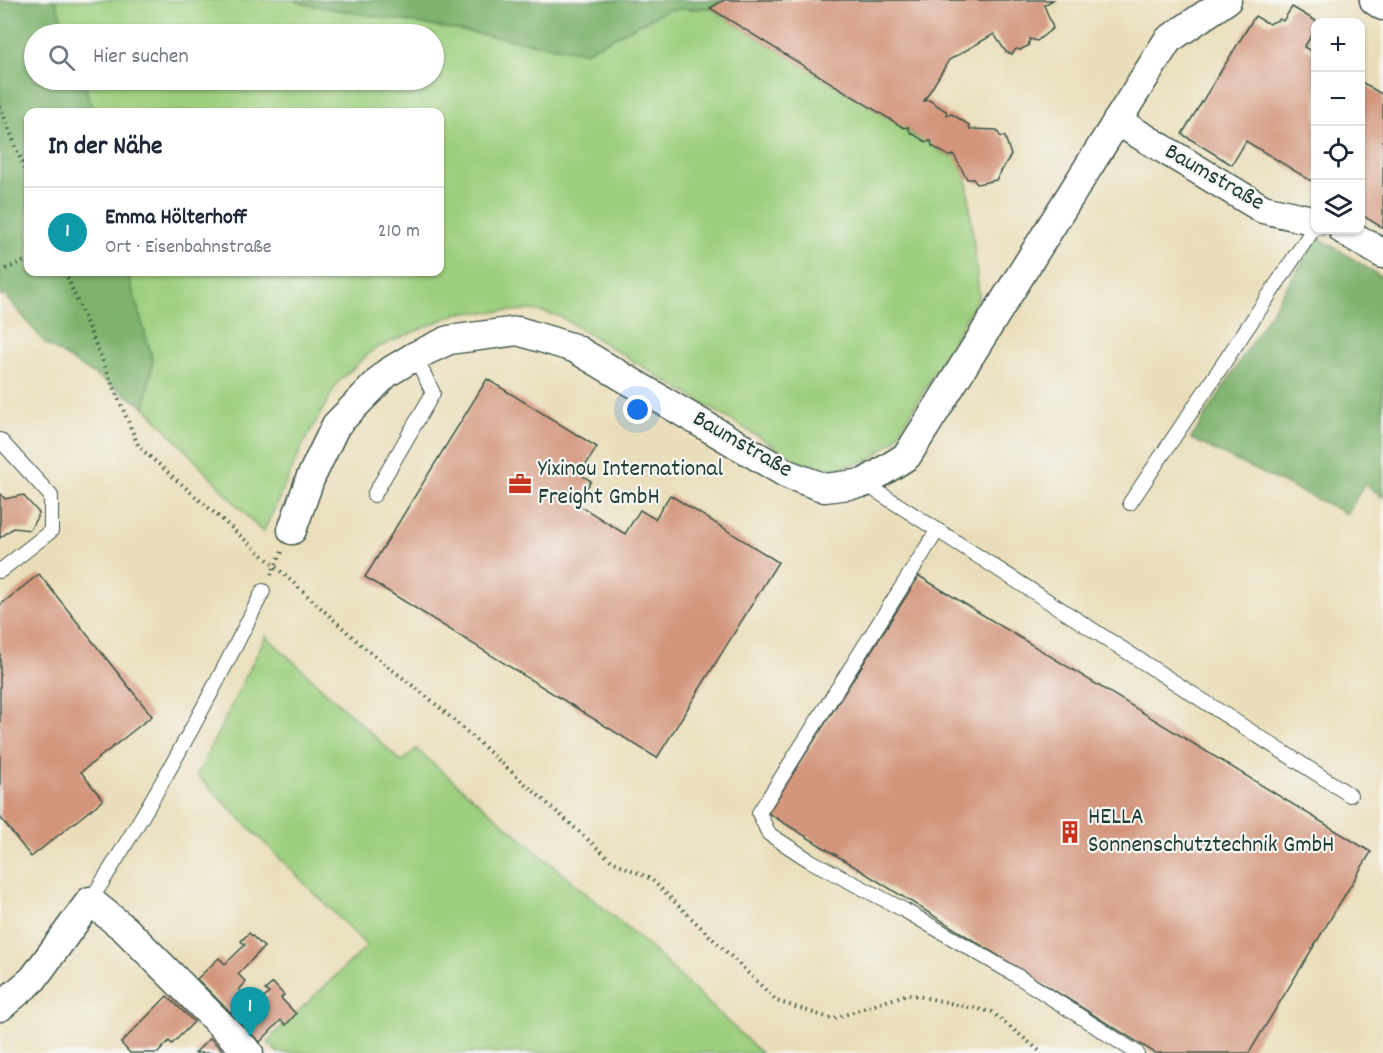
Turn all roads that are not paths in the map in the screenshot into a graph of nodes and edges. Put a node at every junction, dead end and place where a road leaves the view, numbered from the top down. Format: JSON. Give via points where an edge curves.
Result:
{"nodes":[{"id":1,"x":1227,"y":0,"type":"edge"},
{"id":2,"x":1374,"y":0,"type":"edge"},
{"id":3,"x":1383,"y":6,"type":"edge"},
{"id":4,"x":1117,"y":121,"type":"junction"},
{"id":5,"x":1311,"y":222,"type":"edge"},
{"id":6,"x":1311,"y":231,"type":"edge"},
{"id":7,"x":1350,"y":234,"type":"edge"},
{"id":8,"x":1383,"y":254,"type":"edge"},
{"id":9,"x":415,"y":356,"type":"junction"},
{"id":10,"x":0,"y":440,"type":"edge"},
{"id":11,"x":864,"y":483,"type":"junction"},
{"id":12,"x":374,"y":495,"type":"dead end"},
{"id":13,"x":1130,"y":503,"type":"dead end"},
{"id":14,"x":292,"y":530,"type":"dead end"},
{"id":15,"x":937,"y":531,"type":"junction"},
{"id":16,"x":0,"y":571,"type":"edge"},
{"id":17,"x":263,"y":591,"type":"dead end"},
{"id":18,"x":1350,"y":795,"type":"dead end"},
{"id":19,"x":90,"y":901,"type":"junction"},
{"id":20,"x":0,"y":1007,"type":"edge"},
{"id":21,"x":249,"y":1053,"type":"edge"},
{"id":22,"x":1137,"y":1053,"type":"edge"}],
"edges":[{"from":1,"to":4,"type":"street","name":"Baumstraße","via":[[1168,40]]},
{"from":2,"to":3,"type":"street"},
{"from":4,"to":5,"type":"street","name":"Baumstraße","via":[[1263,209]]},
{"from":4,"to":11,"type":"street","name":"Baumstraße","via":[[907,456]]},
{"from":6,"to":13,"type":"lane"},
{"from":7,"to":8,"type":"street"},
{"from":9,"to":11,"type":"street","name":"Baumstraße","via":[[449,340],[518,332],[552,341],[574,348],[672,403],[787,474],[825,488]]},
{"from":9,"to":12,"type":"lane","via":[[433,393]]},
{"from":9,"to":14,"type":"street","name":"Baumstraße","via":[[387,373],[336,425],[309,479]]},
{"from":10,"to":16,"type":"lane","via":[[51,496],[51,531]]},
{"from":11,"to":15,"type":"lane"},
{"from":15,"to":18,"type":"lane"},
{"from":15,"to":22,"type":"lane","via":[[759,813],[769,834],[809,860],[984,957]]},
{"from":17,"to":19,"type":"lane","via":[[201,715],[135,832]]},
{"from":19,"to":20,"type":"street","via":[[33,979]]},
{"from":19,"to":21,"type":"street","via":[[125,929]]}]}
